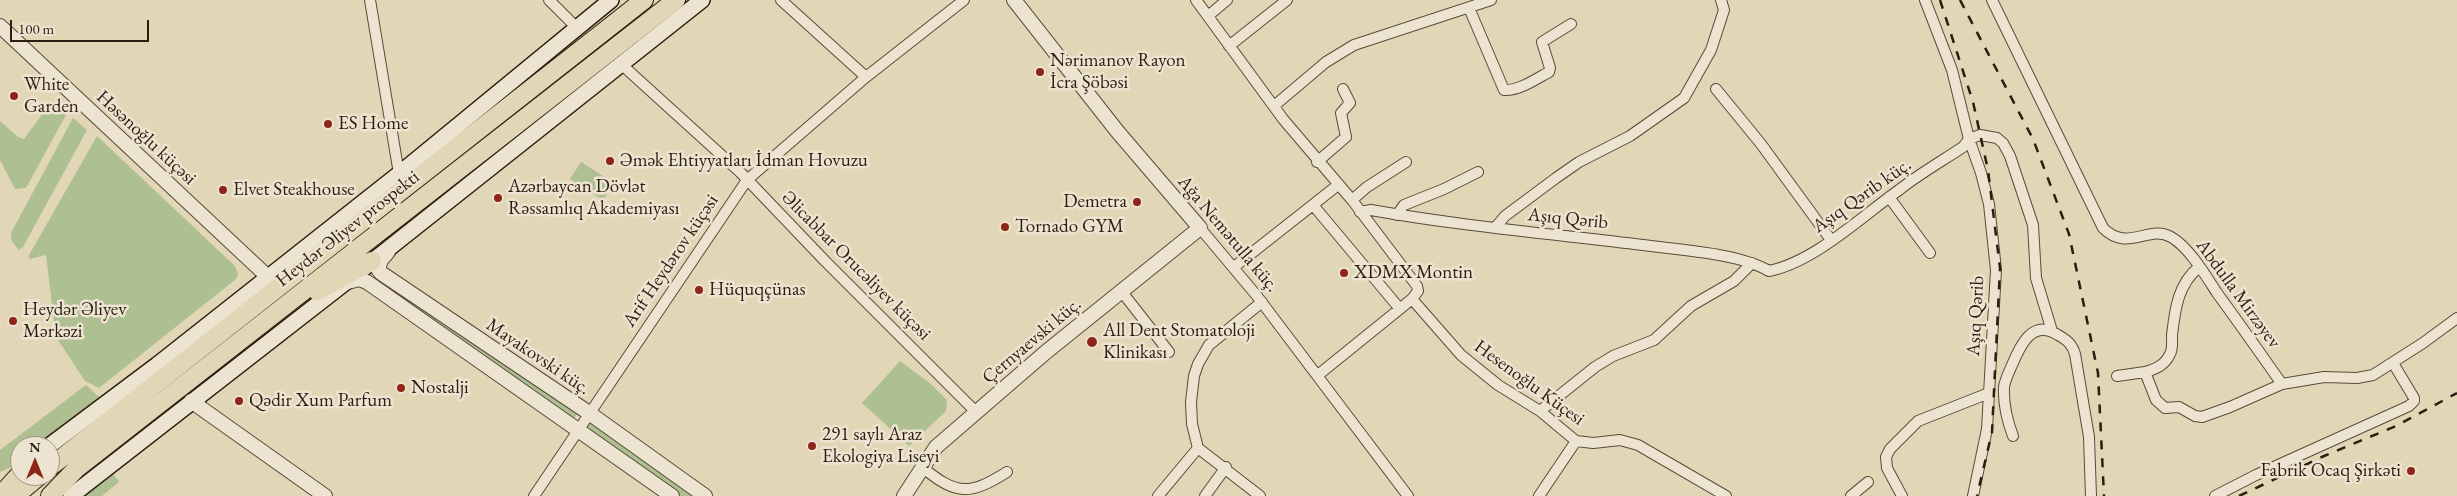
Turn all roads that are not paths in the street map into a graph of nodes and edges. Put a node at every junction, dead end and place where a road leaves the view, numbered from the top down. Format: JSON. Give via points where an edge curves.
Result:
{"nodes":[{"id":1,"x":370,"y":0,"type":"edge"},
{"id":2,"x":549,"y":0,"type":"edge"},
{"id":3,"x":611,"y":0,"type":"edge"},
{"id":4,"x":644,"y":0,"type":"edge"},
{"id":5,"x":676,"y":0,"type":"edge"},
{"id":6,"x":702,"y":0,"type":"edge"},
{"id":7,"x":781,"y":0,"type":"edge"},
{"id":8,"x":964,"y":0,"type":"edge"},
{"id":9,"x":1014,"y":0,"type":"edge"},
{"id":10,"x":1196,"y":0,"type":"edge"},
{"id":11,"x":1227,"y":0,"type":"edge"},
{"id":12,"x":1287,"y":0,"type":"edge"},
{"id":13,"x":1491,"y":0,"type":"edge"},
{"id":14,"x":1720,"y":0,"type":"edge"},
{"id":15,"x":1925,"y":0,"type":"edge"},
{"id":16,"x":1992,"y":0,"type":"edge"},
{"id":17,"x":1470,"y":8,"type":"junction"},
{"id":18,"x":1208,"y":16,"type":"junction"},
{"id":19,"x":1571,"y":24,"type":"dead end"},
{"id":20,"x":0,"y":26,"type":"edge"},
{"id":21,"x":576,"y":27,"type":"junction"},
{"id":22,"x":1229,"y":46,"type":"junction"},
{"id":23,"x":621,"y":64,"type":"junction"},
{"id":24,"x":866,"y":77,"type":"junction"},
{"id":25,"x":1343,"y":89,"type":"dead end"},
{"id":26,"x":1716,"y":89,"type":"dead end"},
{"id":27,"x":1274,"y":106,"type":"junction"},
{"id":28,"x":1969,"y":139,"type":"junction"},
{"id":29,"x":1317,"y":162,"type":"junction"},
{"id":30,"x":1406,"y":162,"type":"dead end"},
{"id":31,"x":1478,"y":172,"type":"dead end"},
{"id":32,"x":398,"y":174,"type":"junction"},
{"id":33,"x":747,"y":180,"type":"junction"},
{"id":34,"x":1338,"y":185,"type":"junction"},
{"id":35,"x":1889,"y":197,"type":"junction"},
{"id":36,"x":1352,"y":200,"type":"junction"},
{"id":37,"x":1313,"y":205,"type":"junction"},
{"id":38,"x":1360,"y":212,"type":"junction"},
{"id":39,"x":1396,"y":215,"type":"junction"},
{"id":40,"x":1200,"y":228,"type":"junction"},
{"id":41,"x":1495,"y":228,"type":"junction"},
{"id":42,"x":1831,"y":240,"type":"junction"},
{"id":43,"x":397,"y":242,"type":"junction"},
{"id":44,"x":1930,"y":253,"type":"dead end"},
{"id":45,"x":372,"y":261,"type":"junction"},
{"id":46,"x":1752,"y":263,"type":"junction"},
{"id":47,"x":1234,"y":267,"type":"junction"},
{"id":48,"x":2200,"y":267,"type":"junction"},
{"id":49,"x":1769,"y":271,"type":"joint"},
{"id":50,"x":267,"y":276,"type":"junction"},
{"id":51,"x":344,"y":283,"type":"junction"},
{"id":52,"x":1122,"y":292,"type":"junction"},
{"id":53,"x":1412,"y":299,"type":"junction"},
{"id":54,"x":1262,"y":302,"type":"junction"},
{"id":55,"x":1400,"y":309,"type":"junction"},
{"id":56,"x":270,"y":317,"type":"junction"},
{"id":57,"x":2457,"y":318,"type":"edge"},
{"id":58,"x":2052,"y":331,"type":"junction"},
{"id":59,"x":1169,"y":352,"type":"dead end"},
{"id":60,"x":2393,"y":363,"type":"junction"},
{"id":61,"x":2146,"y":372,"type":"junction"},
{"id":62,"x":1318,"y":375,"type":"junction"},
{"id":63,"x":2117,"y":376,"type":"dead end"},
{"id":64,"x":2282,"y":384,"type":"junction"},
{"id":65,"x":1989,"y":392,"type":"junction"},
{"id":66,"x":191,"y":402,"type":"junction"},
{"id":67,"x":976,"y":412,"type":"junction"},
{"id":68,"x":1540,"y":412,"type":"junction"},
{"id":69,"x":589,"y":414,"type":"junction"},
{"id":70,"x":578,"y":429,"type":"junction"},
{"id":71,"x":2013,"y":436,"type":"dead end"},
{"id":72,"x":60,"y":438,"type":"edge"},
{"id":73,"x":1576,"y":441,"type":"junction"},
{"id":74,"x":1198,"y":448,"type":"junction"},
{"id":75,"x":60,"y":459,"type":"edge"},
{"id":76,"x":922,"y":467,"type":"junction"},
{"id":77,"x":1226,"y":467,"type":"junction"},
{"id":78,"x":76,"y":469,"type":"junction"},
{"id":79,"x":1007,"y":472,"type":"dead end"},
{"id":80,"x":1868,"y":482,"type":"dead end"},
{"id":81,"x":10,"y":485,"type":"edge"},
{"id":82,"x":27,"y":486,"type":"edge"},
{"id":83,"x":0,"y":496,"type":"edge"},
{"id":84,"x":15,"y":496,"type":"edge"},
{"id":85,"x":43,"y":496,"type":"edge"},
{"id":86,"x":50,"y":496,"type":"edge"},
{"id":87,"x":71,"y":496,"type":"edge"},
{"id":88,"x":325,"y":496,"type":"edge"},
{"id":89,"x":534,"y":496,"type":"edge"},
{"id":90,"x":672,"y":496,"type":"edge"},
{"id":91,"x":705,"y":496,"type":"edge"},
{"id":92,"x":904,"y":496,"type":"edge"},
{"id":93,"x":1158,"y":496,"type":"edge"},
{"id":94,"x":1205,"y":496,"type":"edge"},
{"id":95,"x":1260,"y":496,"type":"edge"},
{"id":96,"x":1408,"y":496,"type":"edge"},
{"id":97,"x":1538,"y":496,"type":"edge"},
{"id":98,"x":1726,"y":496,"type":"edge"},
{"id":99,"x":1851,"y":496,"type":"edge"},
{"id":100,"x":1902,"y":496,"type":"edge"},
{"id":101,"x":1973,"y":496,"type":"edge"},
{"id":102,"x":2091,"y":496,"type":"edge"},
{"id":103,"x":2215,"y":496,"type":"edge"}],
"edges":[{"from":1,"to":32,"type":"street"},
{"from":2,"to":21,"type":"street"},
{"from":3,"to":21,"type":"main road"},
{"from":4,"to":75,"type":"highway","name":"Heydər Əliyev prospekti"},
{"from":5,"to":56,"type":"highway","name":"Heydər Əliyev prospekti"},
{"from":6,"to":23,"type":"main road"},
{"from":7,"to":24,"type":"street"},
{"from":8,"to":24,"type":"street","name":"Arif Heydərov küçəsi"},
{"from":9,"to":40,"type":"street","name":"Ağa Nemətulla küç.","via":[[1117,131]]},
{"from":10,"to":18,"type":"street"},
{"from":11,"to":18,"type":"street"},
{"from":12,"to":22,"type":"street"},
{"from":13,"to":17,"type":"street"},
{"from":14,"to":41,"type":"street","via":[[1724,10],[1711,50],[1684,98],[1630,136],[1579,162],[1506,216]]},
{"from":15,"to":28,"type":"street","name":"Aşıq Qərib","via":[[1952,70]]},
{"from":16,"to":48,"type":"street","name":"Abdulla Mirzəyev","via":[[2103,228],[2115,238],[2168,235]]},
{"from":17,"to":19,"type":"street","via":[[1504,90],[1529,83],[1549,72],[1542,42]]},
{"from":17,"to":27,"type":"street","via":[[1354,46],[1326,62]]},
{"from":18,"to":22,"type":"street"},
{"from":20,"to":50,"type":"street","name":"Həsənoğlu küçəsi"},
{"from":21,"to":32,"type":"main road"},
{"from":22,"to":27,"type":"street"},
{"from":23,"to":33,"type":"street","name":"Əlicabbar Orucəliyev küçəsi"},
{"from":23,"to":43,"type":"main road"},
{"from":24,"to":33,"type":"street","name":"Arif Heydərov küçəsi"},
{"from":25,"to":29,"type":"street","via":[[1350,102],[1341,113],[1346,137]]},
{"from":26,"to":42,"type":"street"},
{"from":27,"to":29,"type":"street"},
{"from":28,"to":35,"type":"street","name":"Aşıq Qərib küç.","via":[[1963,147]]},
{"from":28,"to":58,"type":"street","via":[[1980,135],[1997,138],[2010,156],[2033,225],[2036,278]]},
{"from":28,"to":65,"type":"street","name":"Aşıq Qərib","via":[[1989,204],[1996,270]]},
{"from":29,"to":34,"type":"street"},
{"from":30,"to":36,"type":"street"},
{"from":31,"to":39,"type":"street","via":[[1404,205]]},
{"from":32,"to":50,"type":"main road"},
{"from":33,"to":67,"type":"street","name":"Əlicabbar Orucəliyev küçəsi"},
{"from":33,"to":69,"type":"street","name":"Arif Heydərov küçəsi"},
{"from":34,"to":36,"type":"street"},
{"from":34,"to":37,"type":"street"},
{"from":35,"to":42,"type":"street","name":"Aşıq Qərib küç."},
{"from":35,"to":44,"type":"street"},
{"from":36,"to":38,"type":"street"},
{"from":37,"to":47,"type":"street"},
{"from":37,"to":55,"type":"street"},
{"from":38,"to":39,"type":"street","name":"Aşıq Qərib","via":[[1371,210]]},
{"from":38,"to":53,"type":"street","via":[[1415,282],[1418,291]]},
{"from":39,"to":41,"type":"street","name":"Aşıq Qərib"},
{"from":40,"to":47,"type":"street","name":"Ağa Nemətulla küç."},
{"from":40,"to":52,"type":"street","name":"Çernyaevski küç."},
{"from":41,"to":46,"type":"street","name":"Aşıq Qərib","via":[[1708,254]]},
{"from":42,"to":49,"type":"street","name":"Aşıq Qərib küç.","via":[[1796,263]]},
{"from":43,"to":45,"type":"main road"},
{"from":43,"to":69,"type":"street","name":"Mayakovski küç.","via":[[379,264],[378,269],[382,273]]},
{"from":45,"to":51,"type":"main road"},
{"from":45,"to":56,"type":"highway"},
{"from":46,"to":49,"type":"street","name":"Aşıq Qərib"},
{"from":46,"to":68,"type":"street","via":[[1734,281],[1691,306],[1654,340],[1613,356],[1595,367]]},
{"from":47,"to":54,"type":"street","name":"Ağa Nemətulla küç."},
{"from":48,"to":61,"type":"street","via":[[2182,287],[2175,309],[2172,352],[2159,368]]},
{"from":48,"to":64,"type":"street","name":"Abdulla Mirzəyev"},
{"from":50,"to":72,"type":"main road","via":[[157,366]]},
{"from":51,"to":66,"type":"main road"},
{"from":51,"to":70,"type":"street","name":"Mayakovski küç.","via":[[359,279],[367,282]]},
{"from":52,"to":59,"type":"street"},
{"from":52,"to":67,"type":"street","name":"Çernyaevski küç."},
{"from":53,"to":55,"type":"street"},
{"from":53,"to":68,"type":"street","name":"Hesenoğlu Küçesi","via":[[1461,356],[1498,386]]},
{"from":54,"to":62,"type":"street","name":"Ağa Nemətulla küç."},
{"from":54,"to":74,"type":"street","via":[[1209,345],[1198,364],[1191,402]]},
{"from":55,"to":62,"type":"street"},
{"from":56,"to":78,"type":"highway","name":"Heydər Əliyev prospekti"},
{"from":57,"to":60,"type":"street"},
{"from":58,"to":71,"type":"street","via":[[2037,331],[2024,340],[2004,386],[2005,420]]},
{"from":58,"to":102,"type":"street","via":[[2068,340],[2075,354],[2089,437]]},
{"from":60,"to":64,"type":"street","via":[[2366,376]]},
{"from":60,"to":103,"type":"street","via":[[2414,398],[2409,406]]},
{"from":61,"to":63,"type":"street"},
{"from":61,"to":64,"type":"street","via":[[2156,400],[2162,407],[2182,408],[2202,417]]},
{"from":62,"to":96,"type":"street","name":"Ağa Nemətulla küç."},
{"from":65,"to":100,"type":"street","via":[[1918,421],[1904,434],[1886,457],[1887,468]]},
{"from":65,"to":101,"type":"street","name":"Aşıq Qərib","via":[[1987,429]]},
{"from":66,"to":87,"type":"main road"},
{"from":66,"to":88,"type":"street"},
{"from":67,"to":76,"type":"street","name":"Çernyaevski küç.","via":[[936,447]]},
{"from":68,"to":73,"type":"street","name":"Hesenoğlu Küçesi"},
{"from":69,"to":70,"type":"street","name":"Arif Heydərov küçəsi"},
{"from":69,"to":91,"type":"street","name":"Mayakovski küç."},
{"from":70,"to":89,"type":"street","name":"Arif Heydərov küçəsi"},
{"from":70,"to":90,"type":"street","name":"Mayakovski küç."},
{"from":73,"to":97,"type":"street"},
{"from":73,"to":98,"type":"street","name":"Hesenoğlu Küçesi","via":[[1620,440],[1638,445]]},
{"from":74,"to":77,"type":"street"},
{"from":74,"to":93,"type":"street"},
{"from":76,"to":79,"type":"street","via":[[954,489],[979,488]]},
{"from":76,"to":92,"type":"street","name":"Çernyaevski küç."},
{"from":77,"to":94,"type":"street"},
{"from":77,"to":95,"type":"street"},
{"from":78,"to":85,"type":"highway"},
{"from":78,"to":86,"type":"highway","name":"Heydər Əliyev prospekti"},
{"from":80,"to":99,"type":"street"},
{"from":81,"to":83,"type":"highway"},
{"from":82,"to":84,"type":"highway"}]}
